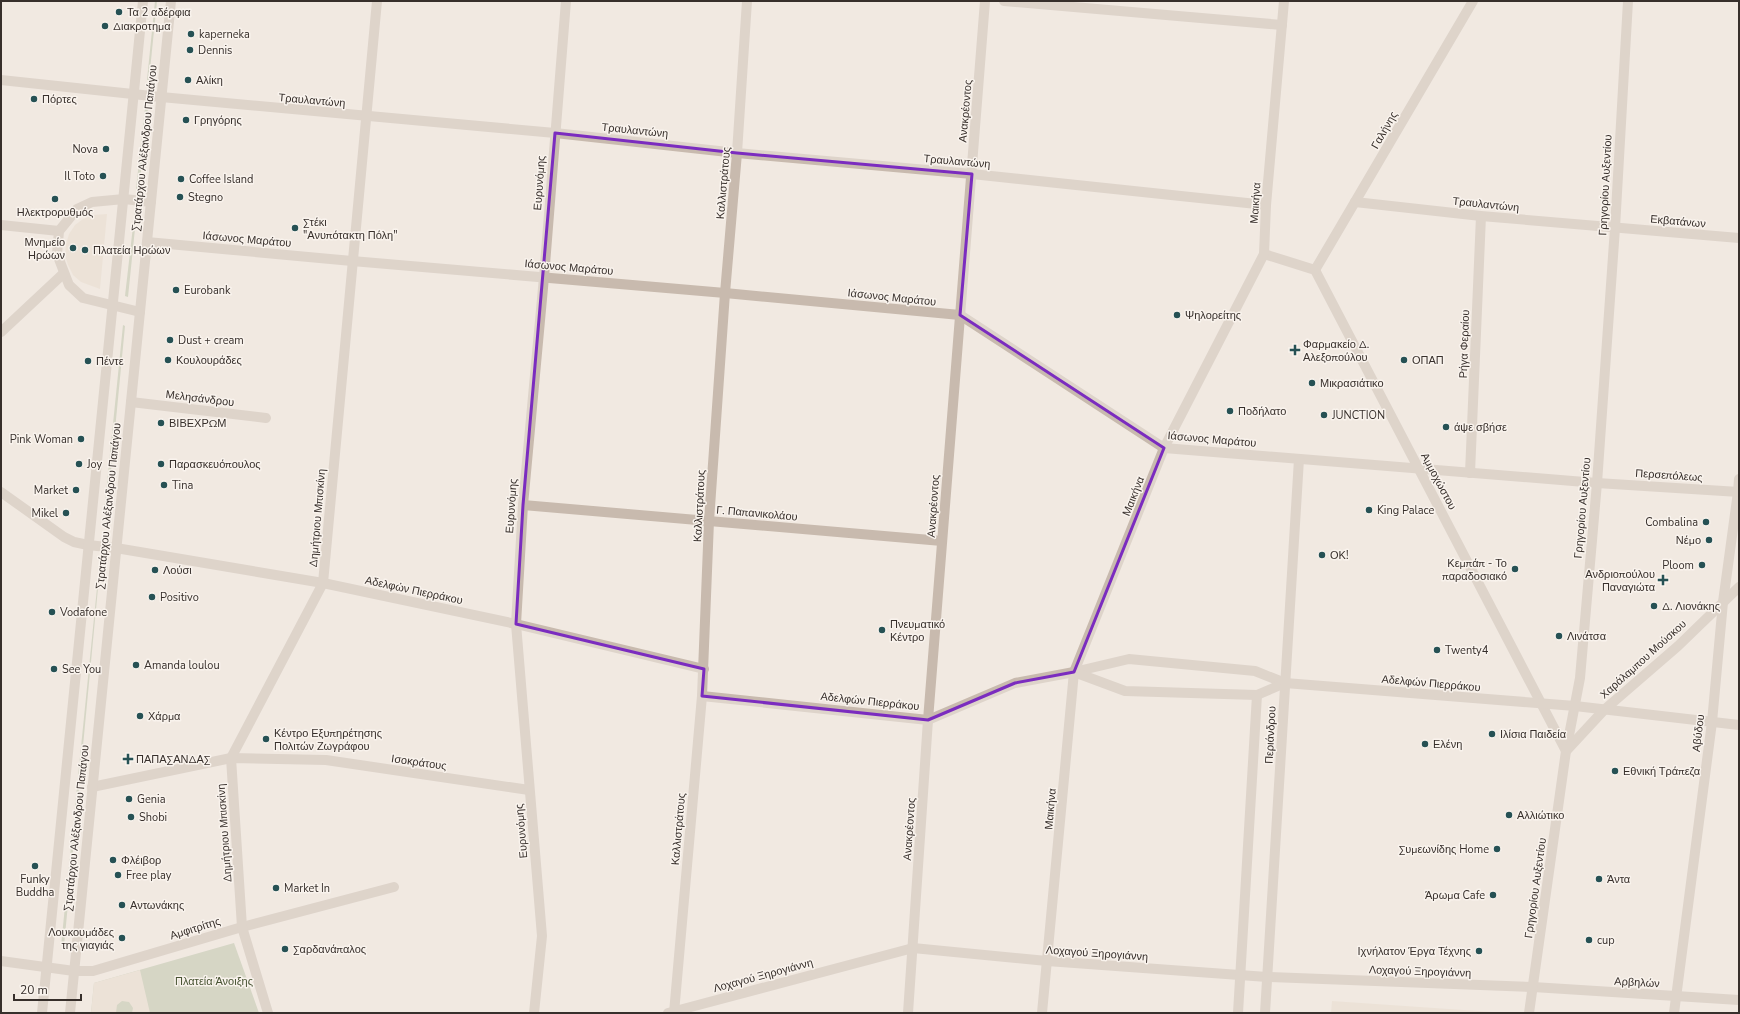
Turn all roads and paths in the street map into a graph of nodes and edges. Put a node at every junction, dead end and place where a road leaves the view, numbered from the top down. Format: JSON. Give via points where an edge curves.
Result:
{"nodes":[{"id":1,"x":143,"y":1,"type":"edge"},
{"id":2,"x":171,"y":1,"type":"edge"},
{"id":3,"x":377,"y":1,"type":"edge"},
{"id":4,"x":566,"y":1,"type":"edge"},
{"id":5,"x":747,"y":1,"type":"edge"},
{"id":6,"x":985,"y":1,"type":"edge"},
{"id":7,"x":1004,"y":1,"type":"edge"},
{"id":8,"x":1284,"y":1,"type":"edge"},
{"id":9,"x":1473,"y":1,"type":"edge"},
{"id":10,"x":1628,"y":1,"type":"edge"},
{"id":11,"x":1282,"y":24,"type":"junction"},
{"id":12,"x":1,"y":80,"type":"edge"},
{"id":13,"x":133,"y":95,"type":"junction"},
{"id":14,"x":161,"y":97,"type":"junction"},
{"id":15,"x":366,"y":117,"type":"junction"},
{"id":16,"x":555,"y":133,"type":"junction"},
{"id":17,"x":737,"y":153,"type":"junction"},
{"id":18,"x":972,"y":174,"type":"junction"},
{"id":19,"x":124,"y":199,"type":"junction"},
{"id":20,"x":151,"y":202,"type":"junction"},
{"id":21,"x":1355,"y":202,"type":"junction"},
{"id":22,"x":1266,"y":205,"type":"junction"},
{"id":23,"x":1481,"y":216,"type":"junction"},
{"id":24,"x":1,"y":225,"type":"edge"},
{"id":25,"x":1615,"y":228,"type":"junction"},
{"id":26,"x":59,"y":231,"type":"junction"},
{"id":27,"x":1739,"y":238,"type":"edge"},
{"id":28,"x":147,"y":242,"type":"junction"},
{"id":29,"x":1264,"y":254,"type":"junction"},
{"id":30,"x":352,"y":261,"type":"junction"},
{"id":31,"x":1315,"y":270,"type":"junction"},
{"id":32,"x":63,"y":274,"type":"junction"},
{"id":33,"x":544,"y":277,"type":"junction"},
{"id":34,"x":725,"y":292,"type":"junction"},
{"id":35,"x":112,"y":306,"type":"junction"},
{"id":36,"x":140,"y":312,"type":"junction"},
{"id":37,"x":960,"y":316,"type":"junction"},
{"id":38,"x":1,"y":332,"type":"edge"},
{"id":39,"x":131,"y":402,"type":"junction"},
{"id":40,"x":266,"y":418,"type":"dead end"},
{"id":41,"x":1164,"y":448,"type":"junction"},
{"id":42,"x":1299,"y":459,"type":"junction"},
{"id":43,"x":1419,"y":470,"type":"junction"},
{"id":44,"x":1470,"y":473,"type":"junction"},
{"id":45,"x":1739,"y":479,"type":"edge"},
{"id":46,"x":1597,"y":483,"type":"junction"},
{"id":47,"x":1,"y":492,"type":"edge"},
{"id":48,"x":1739,"y":492,"type":"edge"},
{"id":49,"x":523,"y":505,"type":"junction"},
{"id":50,"x":709,"y":521,"type":"junction"},
{"id":51,"x":942,"y":541,"type":"junction"},
{"id":52,"x":88,"y":545,"type":"junction"},
{"id":53,"x":116,"y":548,"type":"junction"},
{"id":54,"x":323,"y":583,"type":"junction"},
{"id":55,"x":1739,"y":587,"type":"edge"},
{"id":56,"x":1723,"y":602,"type":"junction"},
{"id":57,"x":516,"y":624,"type":"junction"},
{"id":58,"x":704,"y":669,"type":"junction"},
{"id":59,"x":1074,"y":672,"type":"junction"},
{"id":60,"x":1285,"y":683,"type":"junction"},
{"id":61,"x":1257,"y":695,"type":"junction"},
{"id":62,"x":702,"y":696,"type":"junction"},
{"id":63,"x":1541,"y":704,"type":"junction"},
{"id":64,"x":1575,"y":706,"type":"junction"},
{"id":65,"x":1604,"y":710,"type":"junction"},
{"id":66,"x":928,"y":720,"type":"junction"},
{"id":67,"x":1712,"y":722,"type":"junction"},
{"id":68,"x":1739,"y":725,"type":"edge"},
{"id":69,"x":1566,"y":751,"type":"junction"},
{"id":70,"x":231,"y":758,"type":"junction"},
{"id":71,"x":92,"y":788,"type":"junction"},
{"id":72,"x":529,"y":790,"type":"junction"},
{"id":73,"x":394,"y":887,"type":"dead end"},
{"id":74,"x":242,"y":927,"type":"junction"},
{"id":75,"x":913,"y":948,"type":"junction"},
{"id":76,"x":1047,"y":961,"type":"junction"},
{"id":77,"x":1,"y":962,"type":"edge"},
{"id":78,"x":46,"y":967,"type":"junction"},
{"id":79,"x":74,"y":971,"type":"junction"},
{"id":80,"x":1241,"y":976,"type":"junction"},
{"id":81,"x":1267,"y":977,"type":"junction"},
{"id":82,"x":1533,"y":987,"type":"junction"},
{"id":83,"x":1675,"y":996,"type":"junction"},
{"id":84,"x":1739,"y":1000,"type":"edge"},
{"id":85,"x":672,"y":1012,"type":"edge"},
{"id":86,"x":42,"y":1013,"type":"edge"},
{"id":87,"x":70,"y":1013,"type":"edge"},
{"id":88,"x":268,"y":1013,"type":"edge"},
{"id":89,"x":534,"y":1013,"type":"edge"},
{"id":90,"x":908,"y":1013,"type":"edge"},
{"id":91,"x":1042,"y":1013,"type":"edge"},
{"id":92,"x":1238,"y":1013,"type":"edge"},
{"id":93,"x":1265,"y":1013,"type":"edge"},
{"id":94,"x":1529,"y":1013,"type":"edge"},
{"id":95,"x":1674,"y":1013,"type":"edge"}],
"edges":[{"from":1,"to":13,"type":"street","name":"Στρατάρχου Αλέξανδρου Παπάγου"},
{"from":2,"to":14,"type":"street","name":"Στρατάρχου Αλέξανδρου Παπάγου"},
{"from":3,"to":15,"type":"street","name":"Δημήτριου Μπισκίνη"},
{"from":4,"to":16,"type":"street","name":"Ευρυνόμης"},
{"from":5,"to":17,"type":"street","name":"Καλλιστράτους"},
{"from":6,"to":18,"type":"street","name":"Ανακρέοντος"},
{"from":7,"to":11,"type":"street"},
{"from":8,"to":11,"type":"street","name":"Μαικήνα"},
{"from":9,"to":21,"type":"street","name":"Γαλήνης"},
{"from":10,"to":25,"type":"street","name":"Γρηγορίου Αυξεντίου"},
{"from":11,"to":22,"type":"street","name":"Μαικήνα"},
{"from":12,"to":13,"type":"street","name":"Τραυλαντώνη"},
{"from":13,"to":14,"type":"street","name":"Τραυλαντώνη"},
{"from":13,"to":19,"type":"street","name":"Στρατάρχου Αλέξανδρου Παπάγου"},
{"from":14,"to":15,"type":"street","name":"Τραυλαντώνη"},
{"from":14,"to":20,"type":"street","name":"Στρατάρχου Αλέξανδρου Παπάγου"},
{"from":15,"to":16,"type":"street","name":"Τραυλαντώνη"},
{"from":15,"to":30,"type":"street","name":"Δημήτριου Μπισκίνη"},
{"from":16,"to":17,"type":"street","name":"Τραυλαντώνη"},
{"from":16,"to":33,"type":"street","name":"Ευρυνόμης"},
{"from":17,"to":18,"type":"street","name":"Τραυλαντώνη"},
{"from":17,"to":34,"type":"street","name":"Καλλιστράτους"},
{"from":18,"to":22,"type":"street","name":"Τραυλαντώνη"},
{"from":18,"to":37,"type":"street","name":"Ανακρέοντος"},
{"from":19,"to":20,"type":"street"},
{"from":19,"to":26,"type":"street","via":[[92,202],[77,208]]},
{"from":19,"to":35,"type":"street","name":"Στρατάρχου Αλέξανδρου Παπάγου"},
{"from":20,"to":28,"type":"street","name":"Στρατάρχου Αλέξανδρου Παπάγου"},
{"from":21,"to":23,"type":"street","name":"Τραυλαντώνη"},
{"from":21,"to":31,"type":"street","name":"Γαλήνης"},
{"from":22,"to":29,"type":"street","name":"Μαικήνα"},
{"from":23,"to":25,"type":"street","name":"Τραυλαντώνη"},
{"from":23,"to":44,"type":"street","name":"Ρήγα Φεραίου"},
{"from":24,"to":26,"type":"street"},
{"from":25,"to":27,"type":"street","name":"Εκβατάνων"},
{"from":25,"to":46,"type":"street","name":"Γρηγορίου Αυξεντίου"},
{"from":26,"to":32,"type":"street","via":[[57,254]]},
{"from":28,"to":30,"type":"street","name":"Ιάσωνος Μαράτου"},
{"from":28,"to":36,"type":"street","name":"Στρατάρχου Αλέξανδρου Παπάγου"},
{"from":29,"to":31,"type":"street"},
{"from":29,"to":41,"type":"street","name":"Μαικήνα"},
{"from":30,"to":33,"type":"street","name":"Ιάσωνος Μαράτου"},
{"from":30,"to":54,"type":"street","name":"Δημήτριου Μπισκίνη"},
{"from":31,"to":43,"type":"street","name":"Αμμοχώστου"},
{"from":32,"to":35,"type":"street","via":[[69,285],[84,298]]},
{"from":32,"to":38,"type":"street"},
{"from":33,"to":34,"type":"street","name":"Ιάσωνος Μαράτου"},
{"from":33,"to":49,"type":"street","name":"Ευρυνόμης"},
{"from":34,"to":37,"type":"street","name":"Ιάσωνος Μαράτου"},
{"from":34,"to":50,"type":"street","name":"Καλλιστράτους"},
{"from":35,"to":36,"type":"street"},
{"from":35,"to":52,"type":"street","name":"Στρατάρχου Αλέξανδρου Παπάγου"},
{"from":36,"to":39,"type":"street","name":"Στρατάρχου Αλέξανδρου Παπάγου"},
{"from":37,"to":41,"type":"street","name":"Ιάσωνος Μαράτου"},
{"from":37,"to":51,"type":"street","name":"Ανακρέοντος"},
{"from":39,"to":40,"type":"street","name":"Μελησάνδρου"},
{"from":39,"to":53,"type":"street","name":"Στρατάρχου Αλέξανδρου Παπάγου"},
{"from":41,"to":42,"type":"street","name":"Ιάσωνος Μαράτου"},
{"from":41,"to":59,"type":"street","name":"Μαικήνα"},
{"from":42,"to":43,"type":"street","name":"Ιάσωνος Μαράτου"},
{"from":42,"to":60,"type":"street","name":"Περιάνδρου"},
{"from":43,"to":44,"type":"street","name":"Ιάσωνος Μαράτου"},
{"from":43,"to":63,"type":"street","name":"Αμμοχώστου"},
{"from":44,"to":46,"type":"street","name":"Ιάσωνος Μαράτου"},
{"from":45,"to":48,"type":"street","name":"Αβύδου"},
{"from":46,"to":48,"type":"street","name":"Περσεπόλεως"},
{"from":46,"to":64,"type":"street","name":"Γρηγορίου Αυξεντίου","via":[[1580,678]]},
{"from":47,"to":52,"type":"street","name":"Αδελφών Πιερράκου","via":[[64,537]]},
{"from":48,"to":56,"type":"street","name":"Αβύδου"},
{"from":49,"to":50,"type":"street","name":"Γ. Παπανικολάου"},
{"from":49,"to":57,"type":"street","name":"Ευρυνόμης"},
{"from":50,"to":51,"type":"street","name":"Γ. Παπανικολάου"},
{"from":50,"to":58,"type":"street","name":"Καλλιστράτους"},
{"from":51,"to":66,"type":"street","name":"Ανακρέοντος"},
{"from":52,"to":53,"type":"street","name":"Αδελφών Πιερράκου"},
{"from":52,"to":78,"type":"street","name":"Στρατάρχου Αλέξανδρου Παπάγου"},
{"from":53,"to":54,"type":"street","name":"Αδελφών Πιερράκου"},
{"from":53,"to":71,"type":"street","name":"Στρατάρχου Αλέξανδρου Παπάγου"},
{"from":54,"to":57,"type":"street","name":"Αδελφών Πιερράκου"},
{"from":54,"to":70,"type":"street","name":"Δημήτριου Μπισκίνη"},
{"from":55,"to":56,"type":"street","name":"Χαράλαμπου Μούσκου"},
{"from":56,"to":65,"type":"street","name":"Χαράλαμπου Μούσκου","via":[[1678,646]]},
{"from":56,"to":67,"type":"street","name":"Αβύδου"},
{"from":57,"to":58,"type":"street","name":"Αδελφών Πιερράκου"},
{"from":57,"to":72,"type":"street","name":"Ευρυνόμης"},
{"from":58,"to":62,"type":"street","name":"Καλλιστράτους"},
{"from":59,"to":60,"type":"street","name":"Αδελφών Πιερράκου","via":[[1129,660],[1255,671]]},
{"from":59,"to":61,"type":"street","name":"Αδελφών Πιερράκου","via":[[1125,691]]},
{"from":59,"to":66,"type":"street","name":"Αδελφών Πιερράκου","via":[[1015,683]]},
{"from":59,"to":76,"type":"street","name":"Μαικήνα"},
{"from":60,"to":61,"type":"street","name":"Αδελφών Πιερράκου"},
{"from":60,"to":63,"type":"street","name":"Αδελφών Πιερράκου"},
{"from":60,"to":81,"type":"street","name":"Περιάνδρου"},
{"from":61,"to":80,"type":"street","name":"Περιάνδρου"},
{"from":62,"to":66,"type":"street","name":"Αδελφών Πιερράκου"},
{"from":62,"to":85,"type":"street","name":"Καλλιστράτους"},
{"from":63,"to":64,"type":"street","name":"Αδελφών Πιερράκου"},
{"from":63,"to":69,"type":"street","name":"Αμμοχώστου"},
{"from":64,"to":65,"type":"street","name":"Αδελφών Πιερράκου"},
{"from":64,"to":69,"type":"street","name":"Γρηγορίου Αυξεντίου"},
{"from":65,"to":67,"type":"street","name":"Αδελφών Πιερράκου"},
{"from":65,"to":69,"type":"street","name":"Χαράλαμπου Μούσκου"},
{"from":66,"to":75,"type":"street","name":"Ανακρέοντος"},
{"from":67,"to":68,"type":"street","name":"Αδελφών Πιερράκου"},
{"from":67,"to":83,"type":"street","name":"Αβύδου"},
{"from":69,"to":82,"type":"street","name":"Γρηγορίου Αυξεντίου"},
{"from":70,"to":71,"type":"street","name":"Ισοκράτους"},
{"from":70,"to":72,"type":"street","name":"Ισοκράτους","via":[[326,760]]},
{"from":70,"to":74,"type":"street","name":"Δημήτριου Μπισκίνη"},
{"from":71,"to":79,"type":"street","name":"Στρατάρχου Αλέξανδρου Παπάγου"},
{"from":72,"to":89,"type":"street","name":"Ευρυνόμης","via":[[542,936]]},
{"from":73,"to":74,"type":"street","name":"Αμφιτρίτης"},
{"from":74,"to":79,"type":"street","name":"Αμφιτρίτης","via":[[93,971]]},
{"from":74,"to":88,"type":"street","name":"Δημήτριου Μπισκίνη"},
{"from":75,"to":76,"type":"street","name":"Λοχαγού Ξηρογιάννη"},
{"from":75,"to":85,"type":"street","name":"Λοχαγού Ξηρογιάννη"},
{"from":75,"to":90,"type":"street","name":"Ανακρέοντος"},
{"from":76,"to":80,"type":"street","name":"Λοχαγού Ξηρογιάννη"},
{"from":76,"to":91,"type":"street","name":"Μαικήνα"},
{"from":77,"to":78,"type":"street","name":"Αμφιτρίτης"},
{"from":78,"to":79,"type":"street","name":"Αμφιτρίτης"},
{"from":78,"to":86,"type":"street","name":"Στρατάρχου Αλέξανδρου Παπάγου"},
{"from":79,"to":87,"type":"street","name":"Στρατάρχου Αλέξανδρου Παπάγου"},
{"from":80,"to":81,"type":"street","name":"Λοχαγού Ξηρογιάννη"},
{"from":80,"to":92,"type":"street","name":"Περιάνδρου"},
{"from":81,"to":82,"type":"street","name":"Λοχαγού Ξηρογιάννη"},
{"from":81,"to":93,"type":"street","name":"Περιάνδρου"},
{"from":82,"to":83,"type":"street","name":"Αρβηλών"},
{"from":82,"to":94,"type":"street","name":"Γρηγορίου Αυξεντίου"},
{"from":83,"to":84,"type":"street","name":"Αρβηλών"},
{"from":83,"to":95,"type":"street","name":"Αβύδου"}]}
